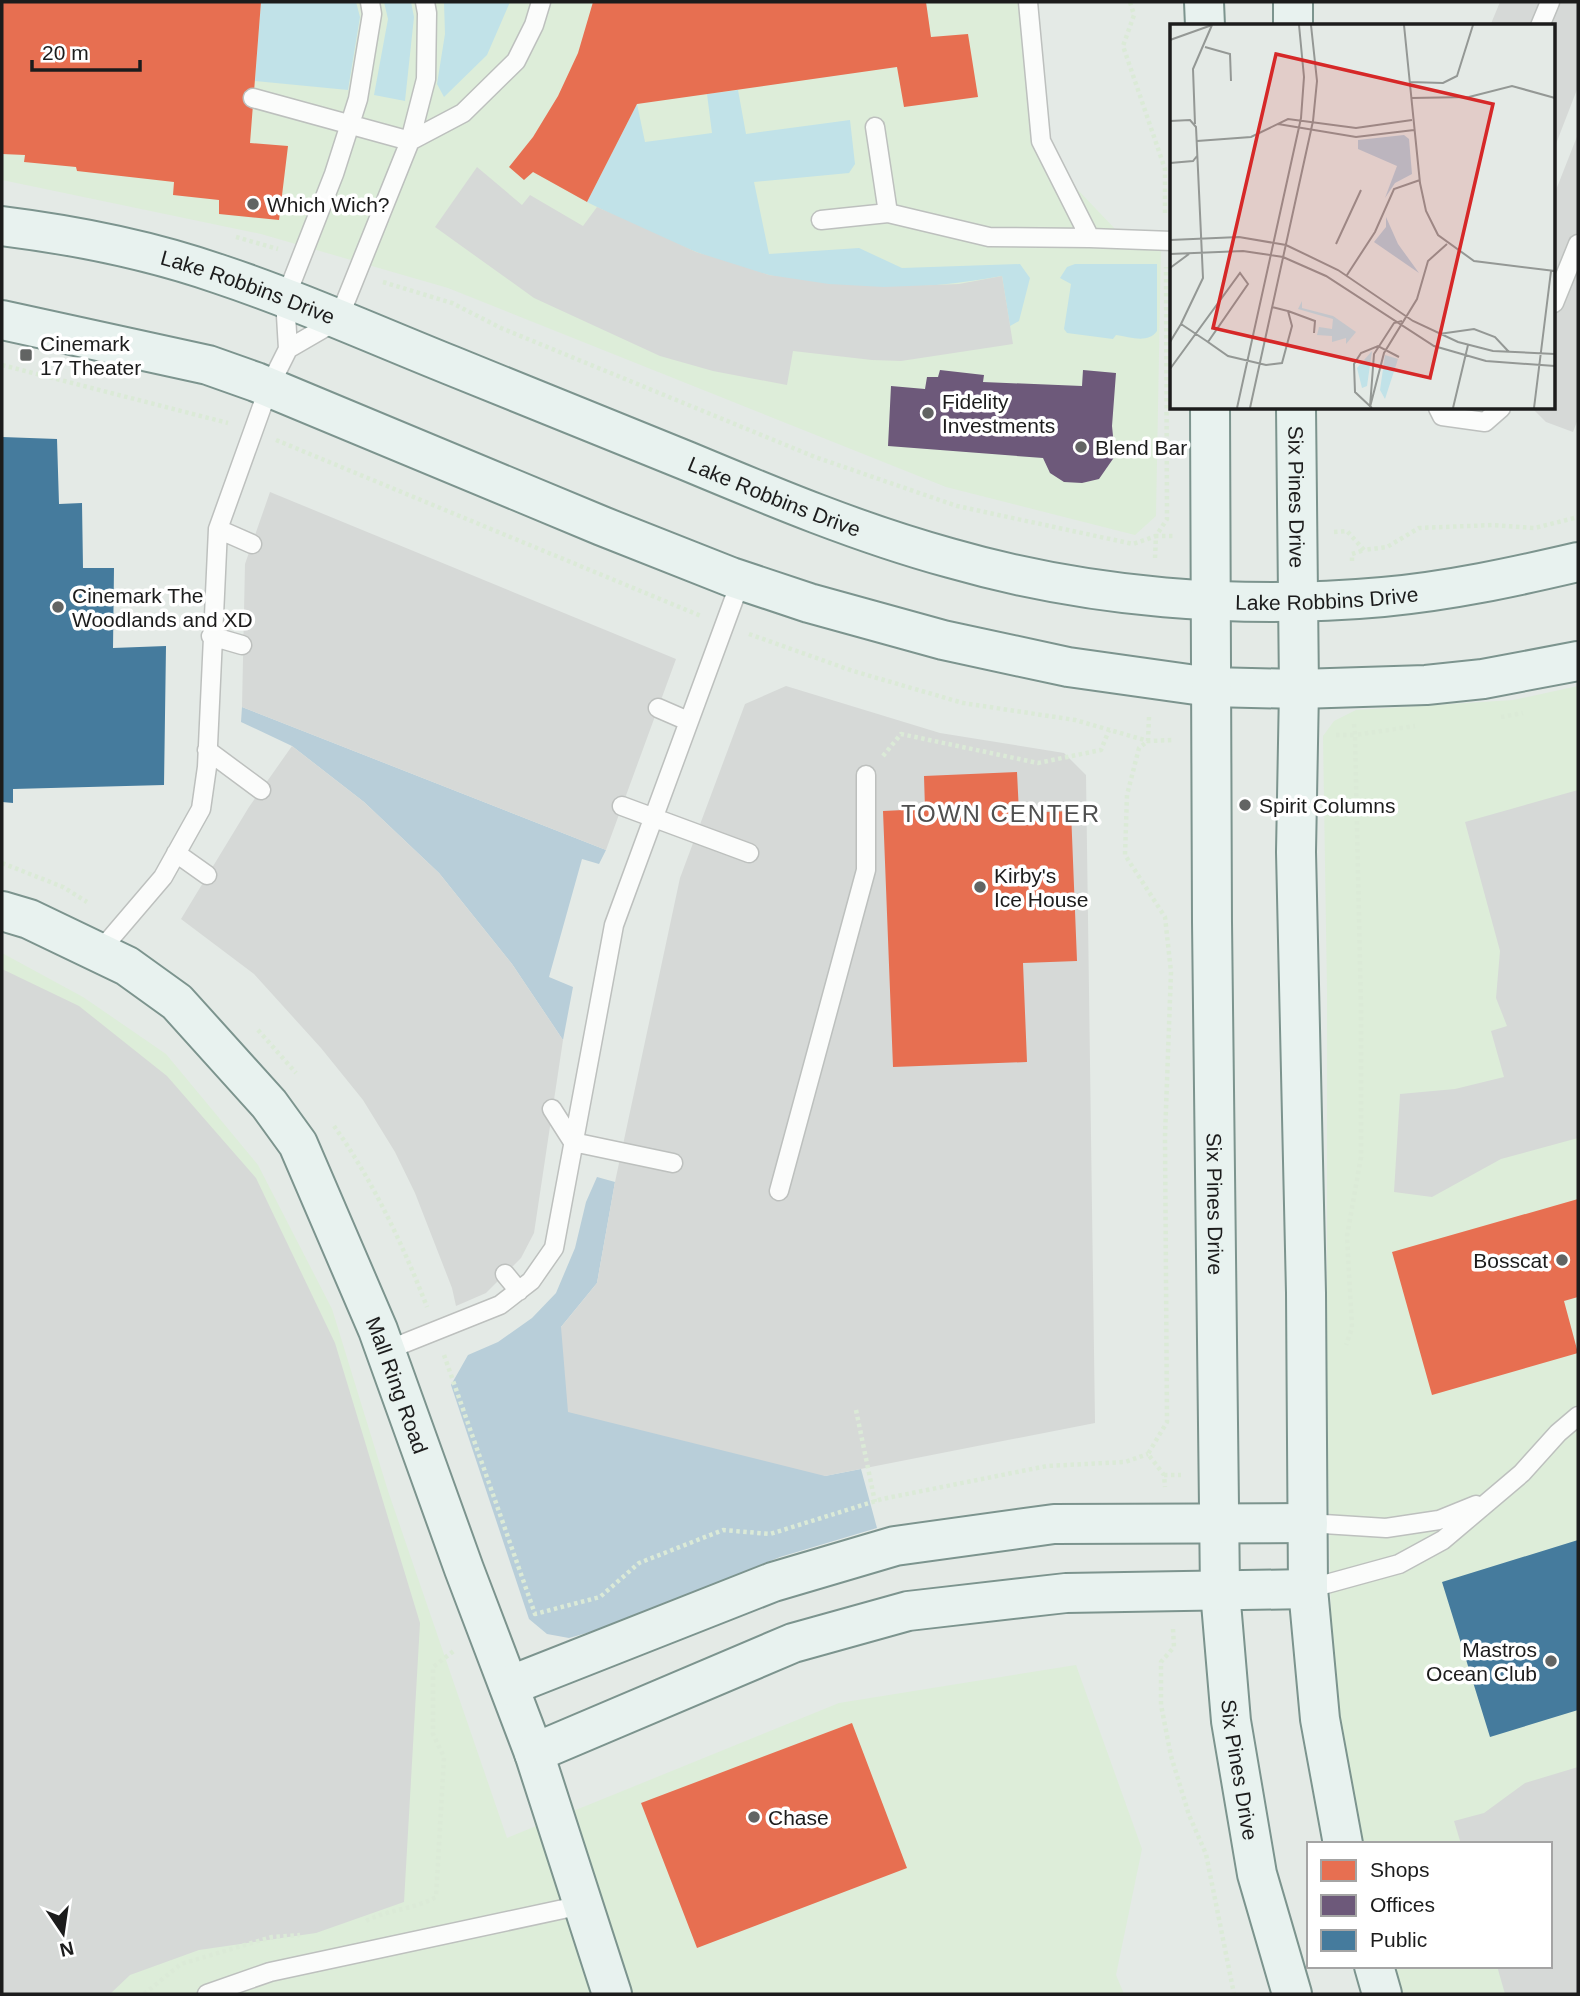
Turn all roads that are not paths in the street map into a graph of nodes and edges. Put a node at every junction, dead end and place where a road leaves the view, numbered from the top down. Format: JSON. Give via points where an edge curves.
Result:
{"nodes":[{"id":1,"x":370,"y":2,"type":"edge"},
{"id":2,"x":425,"y":2,"type":"edge"},
{"id":3,"x":541,"y":2,"type":"edge"},
{"id":4,"x":1028,"y":2,"type":"edge"},
{"id":5,"x":1205,"y":2,"type":"edge"},
{"id":6,"x":1293,"y":2,"type":"edge"},
{"id":7,"x":1550,"y":2,"type":"edge"},
{"id":8,"x":1205,"y":24,"type":"edge"},
{"id":9,"x":1293,"y":24,"type":"edge"},
{"id":10,"x":1541,"y":24,"type":"edge"},
{"id":11,"x":253,"y":98,"type":"dead end"},
{"id":12,"x":350,"y":125,"type":"junction"},
{"id":13,"x":875,"y":127,"type":"dead end"},
{"id":14,"x":410,"y":141,"type":"junction"},
{"id":15,"x":888,"y":213,"type":"junction"},
{"id":16,"x":821,"y":220,"type":"dead end"},
{"id":17,"x":2,"y":226,"type":"edge"},
{"id":18,"x":1090,"y":238,"type":"junction"},
{"id":19,"x":1169,"y":241,"type":"edge"},
{"id":20,"x":1578,"y":244,"type":"edge"},
{"id":21,"x":1556,"y":298,"type":"edge"},
{"id":22,"x":285,"y":299,"type":"junction"},
{"id":23,"x":338,"y":320,"type":"junction"},
{"id":24,"x":4,"y":322,"type":"edge"},
{"id":25,"x":288,"y":349,"type":"junction"},
{"id":26,"x":269,"y":387,"type":"junction"},
{"id":27,"x":1210,"y":410,"type":"edge"},
{"id":28,"x":1296,"y":410,"type":"edge"},
{"id":29,"x":1439,"y":410,"type":"edge"},
{"id":30,"x":1499,"y":410,"type":"edge"},
{"id":31,"x":218,"y":528,"type":"junction"},
{"id":32,"x":252,"y":544,"type":"dead end"},
{"id":33,"x":1578,"y":562,"type":"edge"},
{"id":34,"x":741,"y":580,"type":"junction"},
{"id":35,"x":1212,"y":601,"type":"junction"},
{"id":36,"x":1297,"y":601,"type":"junction"},
{"id":37,"x":211,"y":636,"type":"junction"},
{"id":38,"x":242,"y":645,"type":"dead end"},
{"id":39,"x":1578,"y":661,"type":"edge"},
{"id":40,"x":1210,"y":687,"type":"junction"},
{"id":41,"x":1299,"y":689,"type":"junction"},
{"id":42,"x":659,"y":708,"type":"dead end"},
{"id":43,"x":688,"y":721,"type":"junction"},
{"id":44,"x":207,"y":750,"type":"junction"},
{"id":45,"x":866,"y":775,"type":"road end"},
{"id":46,"x":261,"y":790,"type":"dead end"},
{"id":47,"x":622,"y":806,"type":"dead end"},
{"id":48,"x":654,"y":816,"type":"junction"},
{"id":49,"x":176,"y":853,"type":"junction"},
{"id":50,"x":749,"y":853,"type":"dead end"},
{"id":51,"x":207,"y":875,"type":"dead end"},
{"id":52,"x":2,"y":911,"type":"edge"},
{"id":53,"x":99,"y":952,"type":"junction"},
{"id":54,"x":552,"y":1109,"type":"dead end"},
{"id":55,"x":573,"y":1142,"type":"junction"},
{"id":56,"x":673,"y":1163,"type":"dead end"},
{"id":57,"x":779,"y":1191,"type":"dead end"},
{"id":58,"x":505,"y":1274,"type":"dead end"},
{"id":59,"x":519,"y":1291,"type":"junction"},
{"id":60,"x":385,"y":1351,"type":"junction"},
{"id":61,"x":1578,"y":1416,"type":"edge"},
{"id":62,"x":1492,"y":1499,"type":"junction"},
{"id":63,"x":1308,"y":1523,"type":"junction"},
{"id":64,"x":1219,"y":1525,"type":"junction"},
{"id":65,"x":1308,"y":1589,"type":"junction"},
{"id":66,"x":1220,"y":1591,"type":"junction"},
{"id":67,"x":509,"y":1686,"type":"junction"},
{"id":68,"x":534,"y":1753,"type":"junction"},
{"id":69,"x":1343,"y":1842,"type":"edge"},
{"id":70,"x":582,"y":1905,"type":"junction"},
{"id":71,"x":1375,"y":1968,"type":"edge"},
{"id":72,"x":207,"y":1994,"type":"edge"},
{"id":73,"x":612,"y":1994,"type":"edge"},
{"id":74,"x":1292,"y":1994,"type":"edge"},
{"id":75,"x":1382,"y":1994,"type":"edge"}],
"edges":[{"from":1,"to":12,"type":"lane","via":[[372,14]]},
{"from":2,"to":14,"type":"lane","via":[[426,79]]},
{"from":3,"to":14,"type":"lane","via":[[516,61],[463,113]]},
{"from":4,"to":18,"type":"lane","via":[[1041,141]]},
{"from":5,"to":8,"type":"street"},
{"from":6,"to":9,"type":"street"},
{"from":7,"to":10,"type":"lane"},
{"from":11,"to":12,"type":"lane"},
{"from":12,"to":14,"type":"lane"},
{"from":12,"to":22,"type":"lane"},
{"from":13,"to":15,"type":"lane"},
{"from":14,"to":23,"type":"lane"},
{"from":15,"to":16,"type":"lane"},
{"from":15,"to":18,"type":"lane","via":[[989,237]]},
{"from":17,"to":22,"type":"street","name":"Lake Robbins Drive","via":[[155,256]]},
{"from":18,"to":19,"type":"lane"},
{"from":20,"to":21,"type":"lane"},
{"from":22,"to":23,"type":"street","name":"Lake Robbins Drive"},
{"from":22,"to":25,"type":"lane"},
{"from":23,"to":25,"type":"lane"},
{"from":23,"to":35,"type":"street","name":"Lake Robbins Drive","via":[[883,538],[1017,575],[1086,588]]},
{"from":24,"to":26,"type":"street","via":[[208,365]]},
{"from":25,"to":26,"type":"lane"},
{"from":26,"to":31,"type":"lane"},
{"from":26,"to":34,"type":"street"},
{"from":27,"to":35,"type":"street","name":"Six Pines Drive"},
{"from":28,"to":36,"type":"street","name":"Six Pines Drive"},
{"from":29,"to":30,"type":"lane","via":[[1442,415],[1485,422]]},
{"from":31,"to":32,"type":"lane"},
{"from":31,"to":37,"type":"lane"},
{"from":33,"to":36,"type":"street","name":"Lake Robbins Drive","via":[[1494,581],[1386,597]]},
{"from":34,"to":40,"type":"street","via":[[943,640],[1068,667]]},
{"from":34,"to":43,"type":"lane"},
{"from":35,"to":36,"type":"street","name":"Lake Robbins Drive"},
{"from":35,"to":40,"type":"street","name":"Six Pines Drive"},
{"from":36,"to":41,"type":"street","name":"Six Pines Drive"},
{"from":37,"to":38,"type":"lane"},
{"from":37,"to":44,"type":"lane"},
{"from":39,"to":41,"type":"street","via":[[1460,682]]},
{"from":40,"to":41,"type":"street"},
{"from":40,"to":64,"type":"street","name":"Six Pines Drive"},
{"from":41,"to":63,"type":"street","name":"Six Pines Drive","via":[[1297,852]]},
{"from":42,"to":43,"type":"lane"},
{"from":43,"to":48,"type":"lane"},
{"from":44,"to":46,"type":"lane"},
{"from":44,"to":49,"type":"lane","via":[[201,809]]},
{"from":45,"to":57,"type":"lane","via":[[866,870]]},
{"from":47,"to":48,"type":"lane"},
{"from":48,"to":50,"type":"lane"},
{"from":48,"to":55,"type":"lane","via":[[614,925]]},
{"from":49,"to":51,"type":"lane"},
{"from":49,"to":53,"type":"lane","via":[[163,877]]},
{"from":52,"to":53,"type":"street","name":"Mall Ring Road"},
{"from":53,"to":60,"type":"street","name":"Mall Ring Road","via":[[177,1002],[269,1104],[298,1144]]},
{"from":54,"to":55,"type":"lane"},
{"from":55,"to":56,"type":"lane"},
{"from":55,"to":59,"type":"lane","via":[[554,1248],[531,1282]]},
{"from":58,"to":59,"type":"lane"},
{"from":59,"to":60,"type":"lane","via":[[500,1305]]},
{"from":60,"to":67,"type":"street","name":"Mall Ring Road"},
{"from":61,"to":62,"type":"lane"},
{"from":62,"to":63,"type":"lane","via":[[1439,1520],[1386,1528]]},
{"from":62,"to":65,"type":"lane","via":[[1443,1540],[1399,1564]]},
{"from":63,"to":64,"type":"street"},
{"from":63,"to":65,"type":"street","name":"Six Pines Drive"},
{"from":64,"to":66,"type":"street","name":"Six Pines Drive"},
{"from":64,"to":67,"type":"street","via":[[1054,1524],[895,1546],[773,1582]]},
{"from":65,"to":66,"type":"street"},
{"from":65,"to":69,"type":"street","name":"Six Pines Drive","via":[[1320,1720]]},
{"from":66,"to":68,"type":"street","via":[[1066,1594],[908,1611],[793,1643]]},
{"from":66,"to":74,"type":"street","name":"Six Pines Drive","via":[[1231,1721],[1256,1874]]},
{"from":67,"to":68,"type":"street","name":"Mall Ring Road"},
{"from":68,"to":70,"type":"street","name":"Mall Ring Road"},
{"from":70,"to":72,"type":"lane","via":[[271,1972]]},
{"from":70,"to":73,"type":"street","name":"Mall Ring Road"},
{"from":71,"to":75,"type":"street"}]}
